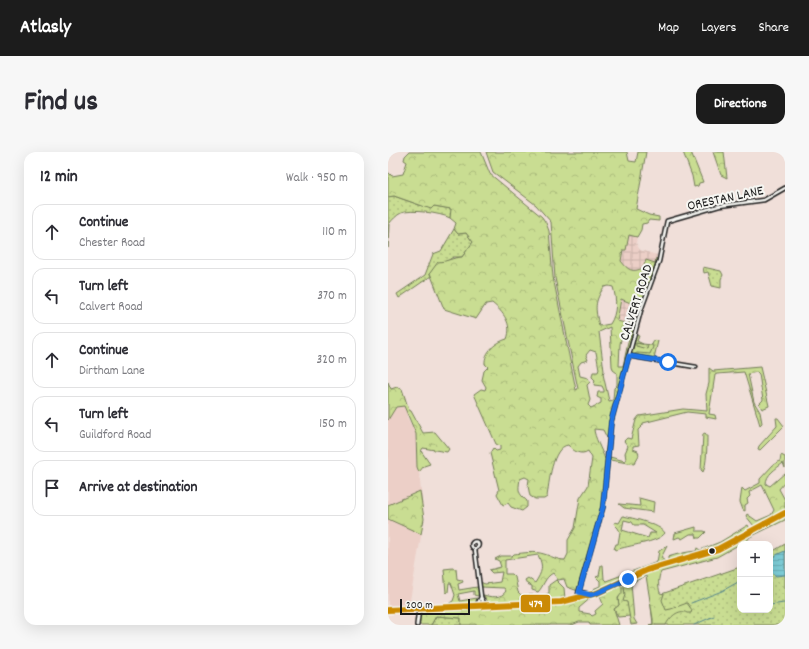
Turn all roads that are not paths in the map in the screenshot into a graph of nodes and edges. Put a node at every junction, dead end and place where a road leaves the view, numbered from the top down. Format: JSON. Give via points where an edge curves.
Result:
{"nodes":[{"id":1,"x":785,"y":188,"type":"edge"},
{"id":2,"x":666,"y":221,"type":"joint"},
{"id":3,"x":629,"y":356,"type":"junction"},
{"id":4,"x":696,"y":367,"type":"dead end"},
{"id":5,"x":785,"y":513,"type":"edge"},
{"id":6,"x":475,"y":549,"type":"dead end"},
{"id":7,"x":579,"y":592,"type":"junction"},
{"id":8,"x":591,"y":595,"type":"junction"},
{"id":9,"x":481,"y":597,"type":"junction"},
{"id":10,"x":577,"y":599,"type":"junction"},
{"id":11,"x":477,"y":605,"type":"junction"},
{"id":12,"x":486,"y":605,"type":"junction"},
{"id":13,"x":419,"y":608,"type":"junction"},
{"id":14,"x":388,"y":610,"type":"edge"},
{"id":15,"x":417,"y":625,"type":"edge"}],
"edges":[{"from":1,"to":2,"type":"street","name":"ORESTAN LANE","via":[[764,200],[720,206]]},
{"from":2,"to":3,"type":"street","name":"CALVERT ROAD","via":[[659,261],[641,310]]},
{"from":3,"to":4,"type":"street"},
{"from":3,"to":7,"type":"street","name":"CALVERT ROAD","via":[[611,422],[602,511]]},
{"from":5,"to":8,"type":"main road","via":[[718,549],[647,570]]},
{"from":6,"to":9,"type":"street"},
{"from":7,"to":8,"type":"street"},
{"from":7,"to":10,"type":"street","name":"CALVERT ROAD"},
{"from":8,"to":10,"type":"main road"},
{"from":9,"to":11,"type":"street"},
{"from":9,"to":12,"type":"street"},
{"from":10,"to":12,"type":"main road"},
{"from":11,"to":12,"type":"main road"},
{"from":11,"to":13,"type":"main road"},
{"from":13,"to":14,"type":"main road"},
{"from":13,"to":15,"type":"street"}]}
